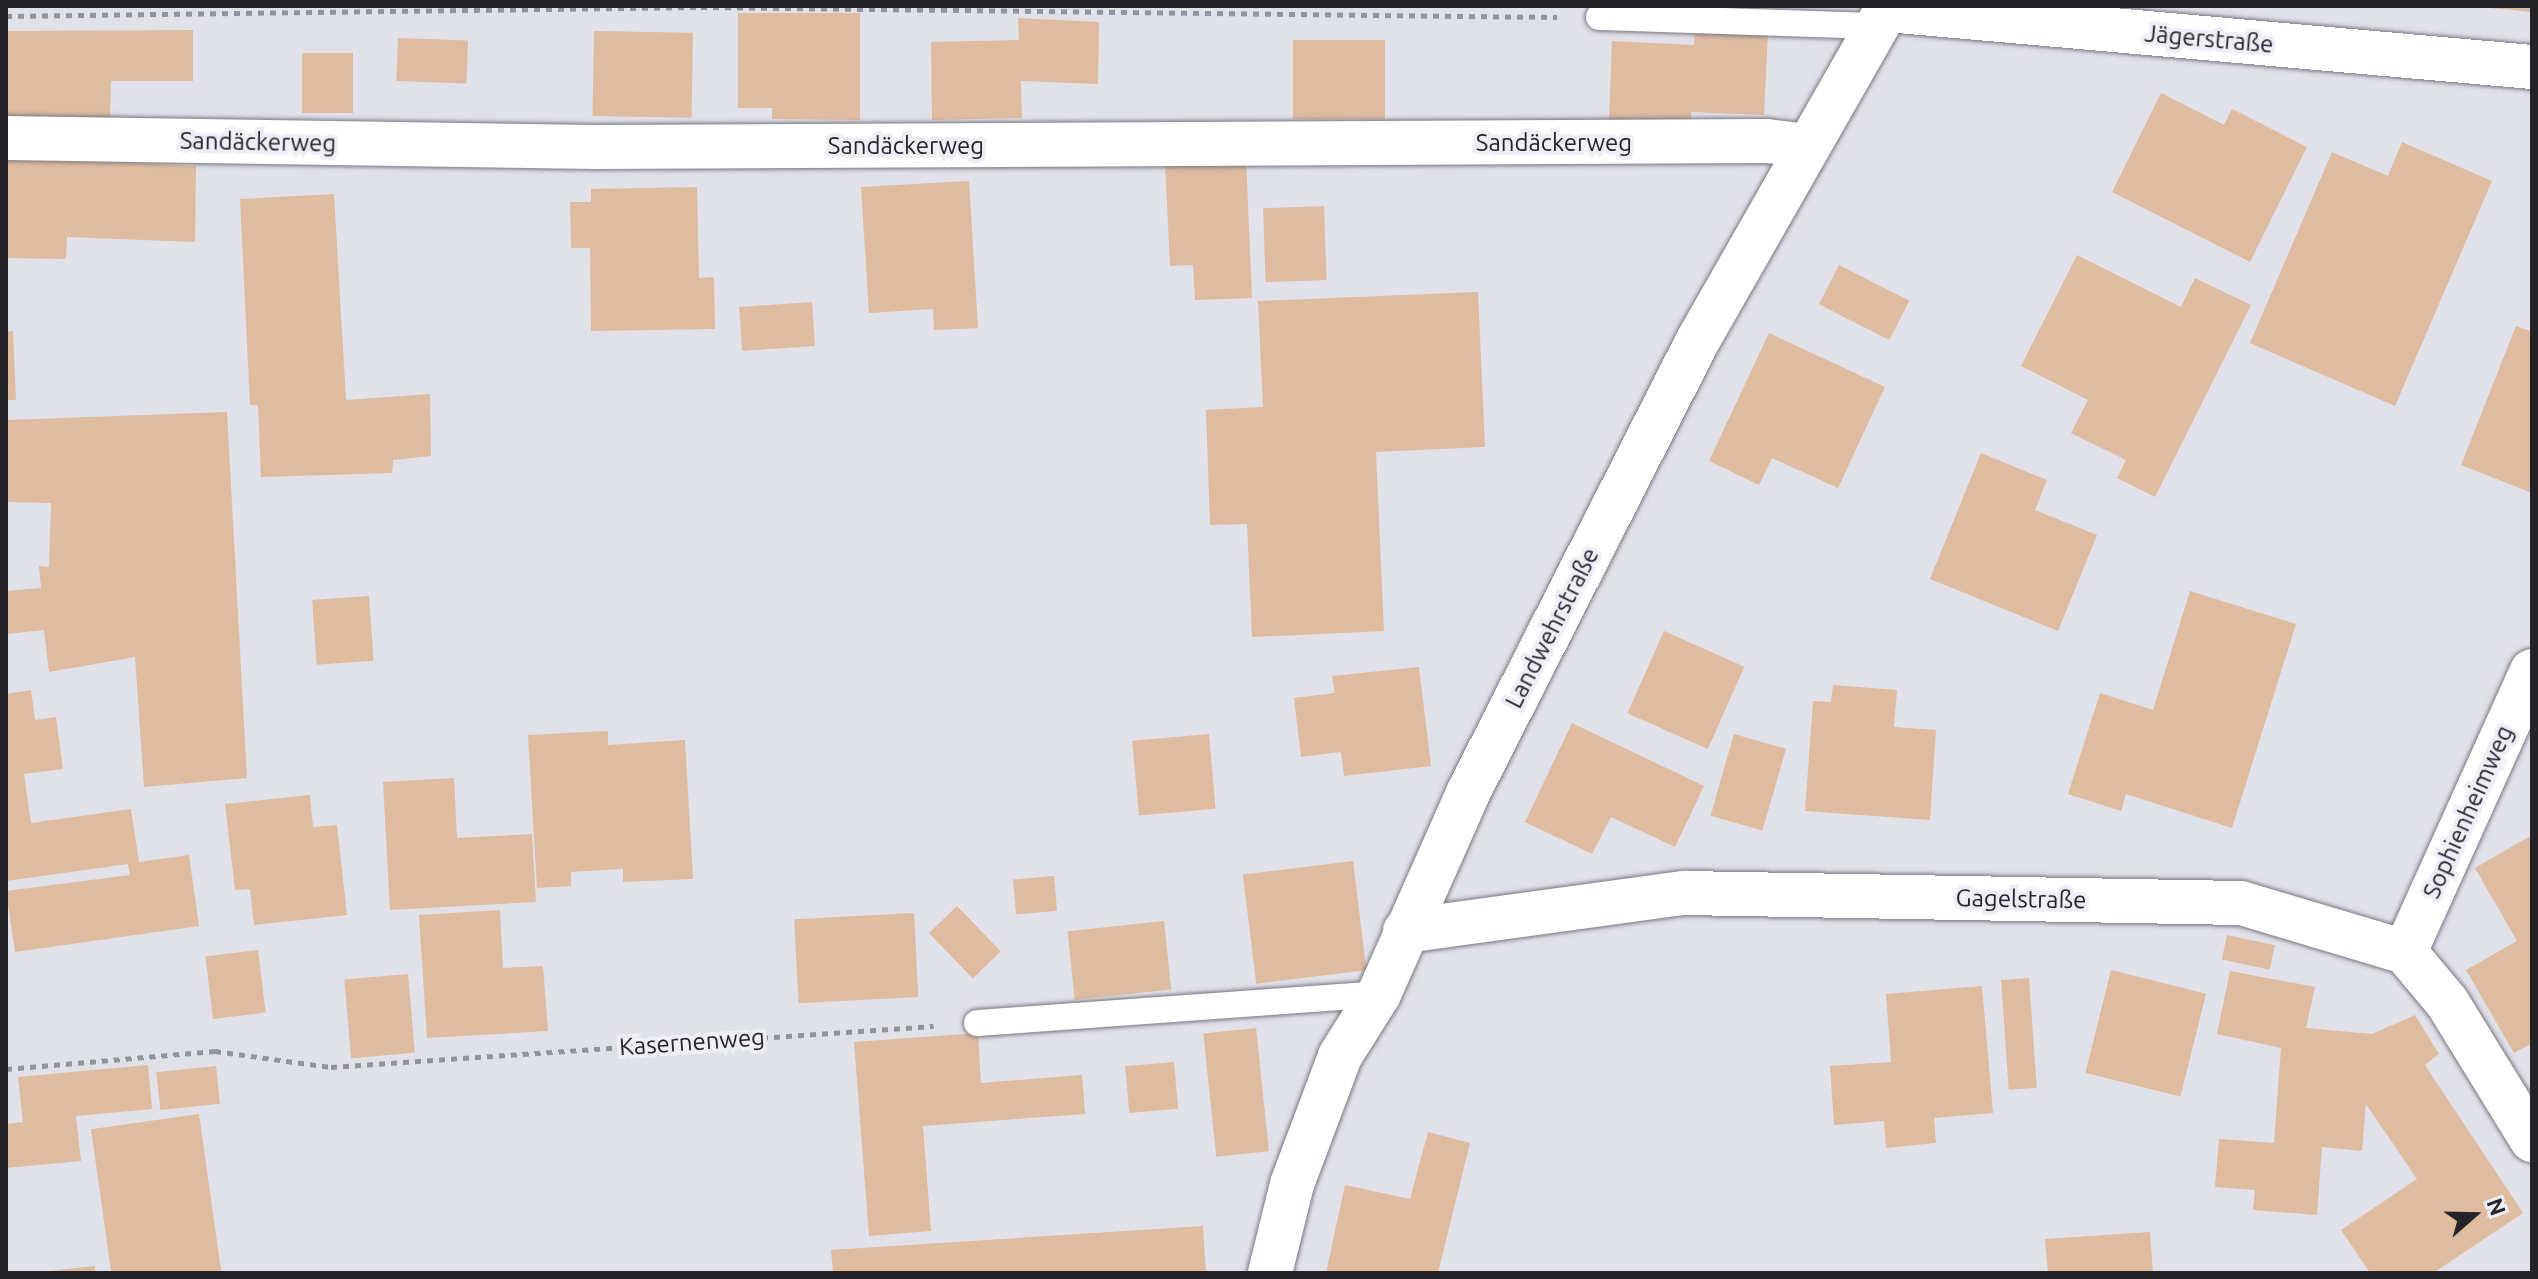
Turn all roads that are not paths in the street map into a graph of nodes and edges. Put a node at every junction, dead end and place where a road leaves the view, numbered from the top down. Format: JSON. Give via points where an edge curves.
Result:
{"nodes":[{"id":1,"x":1884,"y":14,"type":"edge"},
{"id":2,"x":1599,"y":17,"type":"road end"},
{"id":3,"x":2532,"y":67,"type":"edge"},
{"id":4,"x":6,"y":138,"type":"edge"},
{"id":5,"x":1806,"y":146,"type":"junction"},
{"id":6,"x":2532,"y":671,"type":"edge"},
{"id":7,"x":1405,"y":931,"type":"junction"},
{"id":8,"x":2405,"y":952,"type":"junction"},
{"id":9,"x":1379,"y":994,"type":"junction"},
{"id":10,"x":977,"y":1023,"type":"road end"},
{"id":11,"x":2532,"y":1140,"type":"edge"},
{"id":12,"x":1270,"y":1273,"type":"edge"}],
"edges":[{"from":1,"to":2,"type":"lane"},
{"from":1,"to":3,"type":"street","name":"Jägerstraße"},
{"from":1,"to":5,"type":"street","name":"Landwehrstraße"},
{"from":4,"to":5,"type":"street","name":"Sandäckerweg","via":[[596,147],[1767,141]]},
{"from":5,"to":7,"type":"street","name":"Landwehrstraße","via":[[1690,356],[1467,795]]},
{"from":6,"to":8,"type":"street","name":"Sophienheimweg"},
{"from":7,"to":8,"type":"street","name":"Gagelstraße","via":[[1684,893],[2225,903]]},
{"from":7,"to":9,"type":"street","name":"Landwehrstraße"},
{"from":8,"to":11,"type":"street","via":[[2447,1002]]},
{"from":9,"to":10,"type":"lane"},
{"from":9,"to":12,"type":"street","name":"Landwehrstraße","via":[[1340,1056],[1292,1184]]}]}
